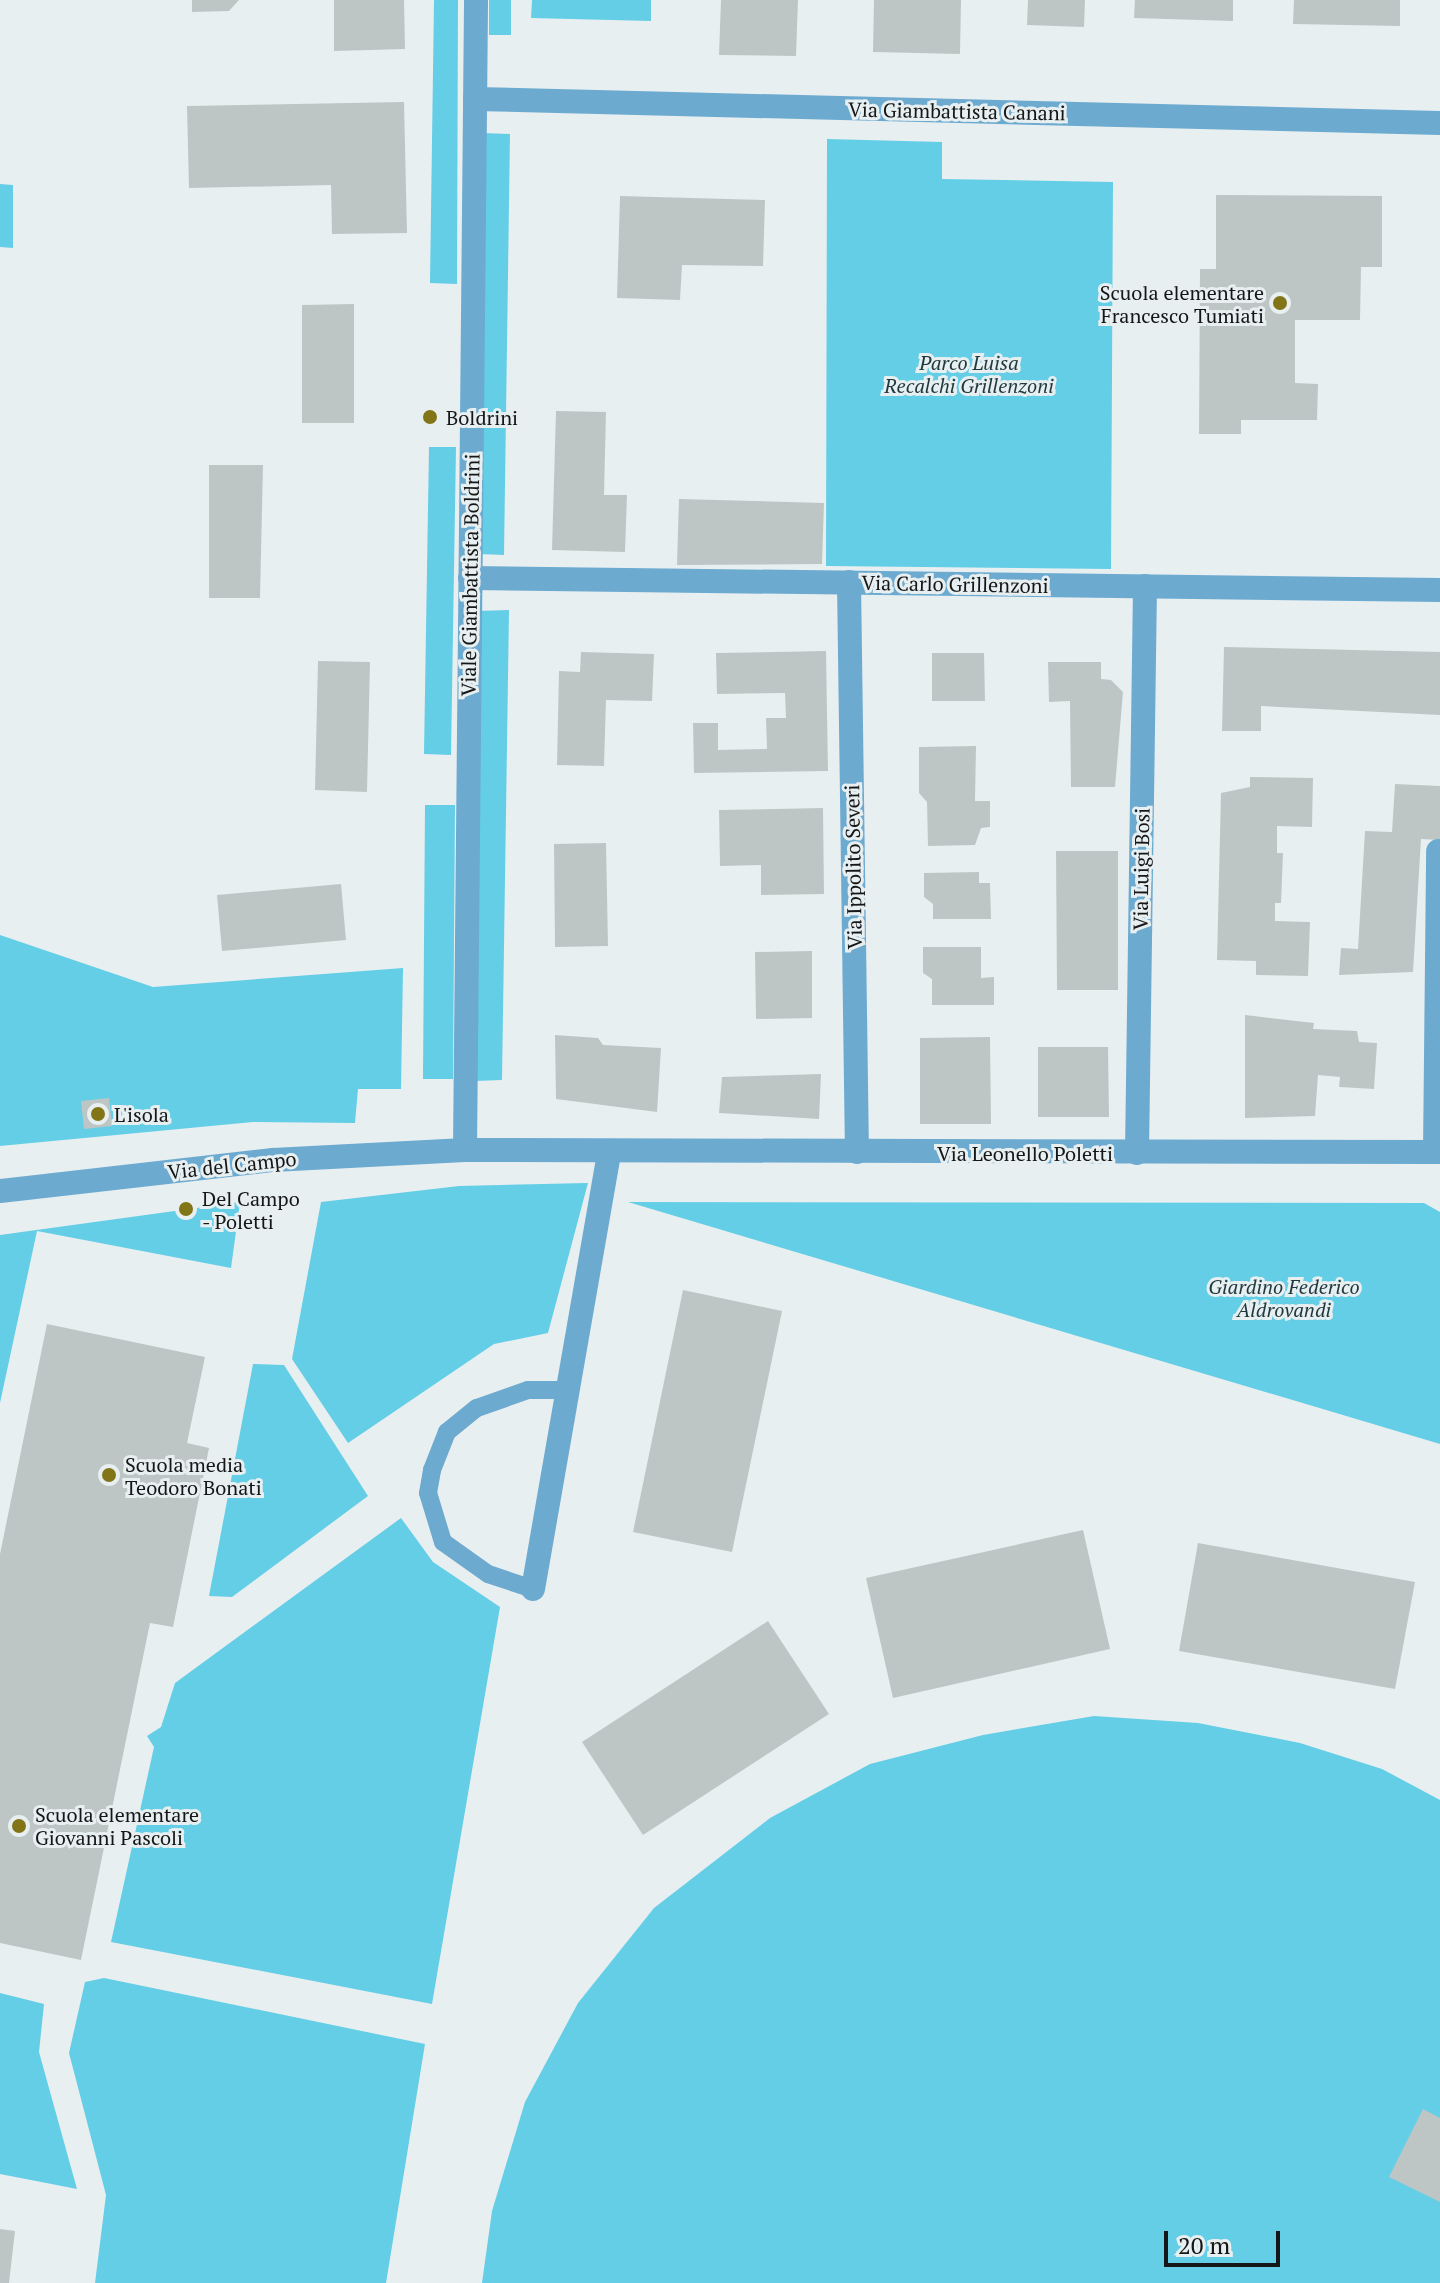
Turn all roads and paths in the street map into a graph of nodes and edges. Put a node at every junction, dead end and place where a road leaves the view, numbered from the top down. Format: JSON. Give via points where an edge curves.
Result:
{"nodes":[{"id":1,"x":476,"y":0,"type":"edge"},
{"id":2,"x":475,"y":99,"type":"junction"},
{"id":3,"x":1440,"y":123,"type":"edge"},
{"id":4,"x":470,"y":578,"type":"junction"},
{"id":5,"x":849,"y":582,"type":"junction"},
{"id":6,"x":1145,"y":586,"type":"junction"},
{"id":7,"x":1440,"y":590,"type":"edge"},
{"id":8,"x":1438,"y":851,"type":"edge"},
{"id":9,"x":465,"y":1150,"type":"junction"},
{"id":10,"x":857,"y":1152,"type":"junction"},
{"id":11,"x":1438,"y":1152,"type":"edge"},
{"id":12,"x":609,"y":1153,"type":"junction"},
{"id":13,"x":1137,"y":1153,"type":"junction"},
{"id":14,"x":0,"y":1191,"type":"edge"},
{"id":15,"x":568,"y":1390,"type":"junction"},
{"id":16,"x":533,"y":1589,"type":"joint"}],
"edges":[{"from":1,"to":2,"type":"street","name":"Viale Giambattista Boldrini"},
{"from":2,"to":3,"type":"street","name":"Via Giambattista Canani"},
{"from":2,"to":4,"type":"street","name":"Viale Giambattista Boldrini"},
{"from":4,"to":5,"type":"street","name":"Via Carlo Grillenzoni"},
{"from":4,"to":9,"type":"street","name":"Viale Giambattista Boldrini"},
{"from":5,"to":6,"type":"street","name":"Via Carlo Grillenzoni"},
{"from":5,"to":10,"type":"street","name":"Via Ippolito Severi"},
{"from":6,"to":7,"type":"street","name":"Via Carlo Grillenzoni"},
{"from":6,"to":13,"type":"street","name":"Via Luigi Bosi"},
{"from":8,"to":11,"type":"street"},
{"from":9,"to":12,"type":"street","name":"Via Leonello Poletti"},
{"from":9,"to":14,"type":"street","name":"Via del Campo","via":[[273,1160]]},
{"from":10,"to":12,"type":"street","name":"Via Leonello Poletti"},
{"from":10,"to":13,"type":"street","name":"Via Leonello Poletti"},
{"from":11,"to":13,"type":"street","name":"Via Leonello Poletti"},
{"from":12,"to":15,"type":"street"},
{"from":15,"to":16,"type":"street"},
{"from":15,"to":16,"type":"lane","via":[[528,1390],[477,1408],[447,1432],[432,1470],[428,1493],[443,1542],[488,1574]]}]}
